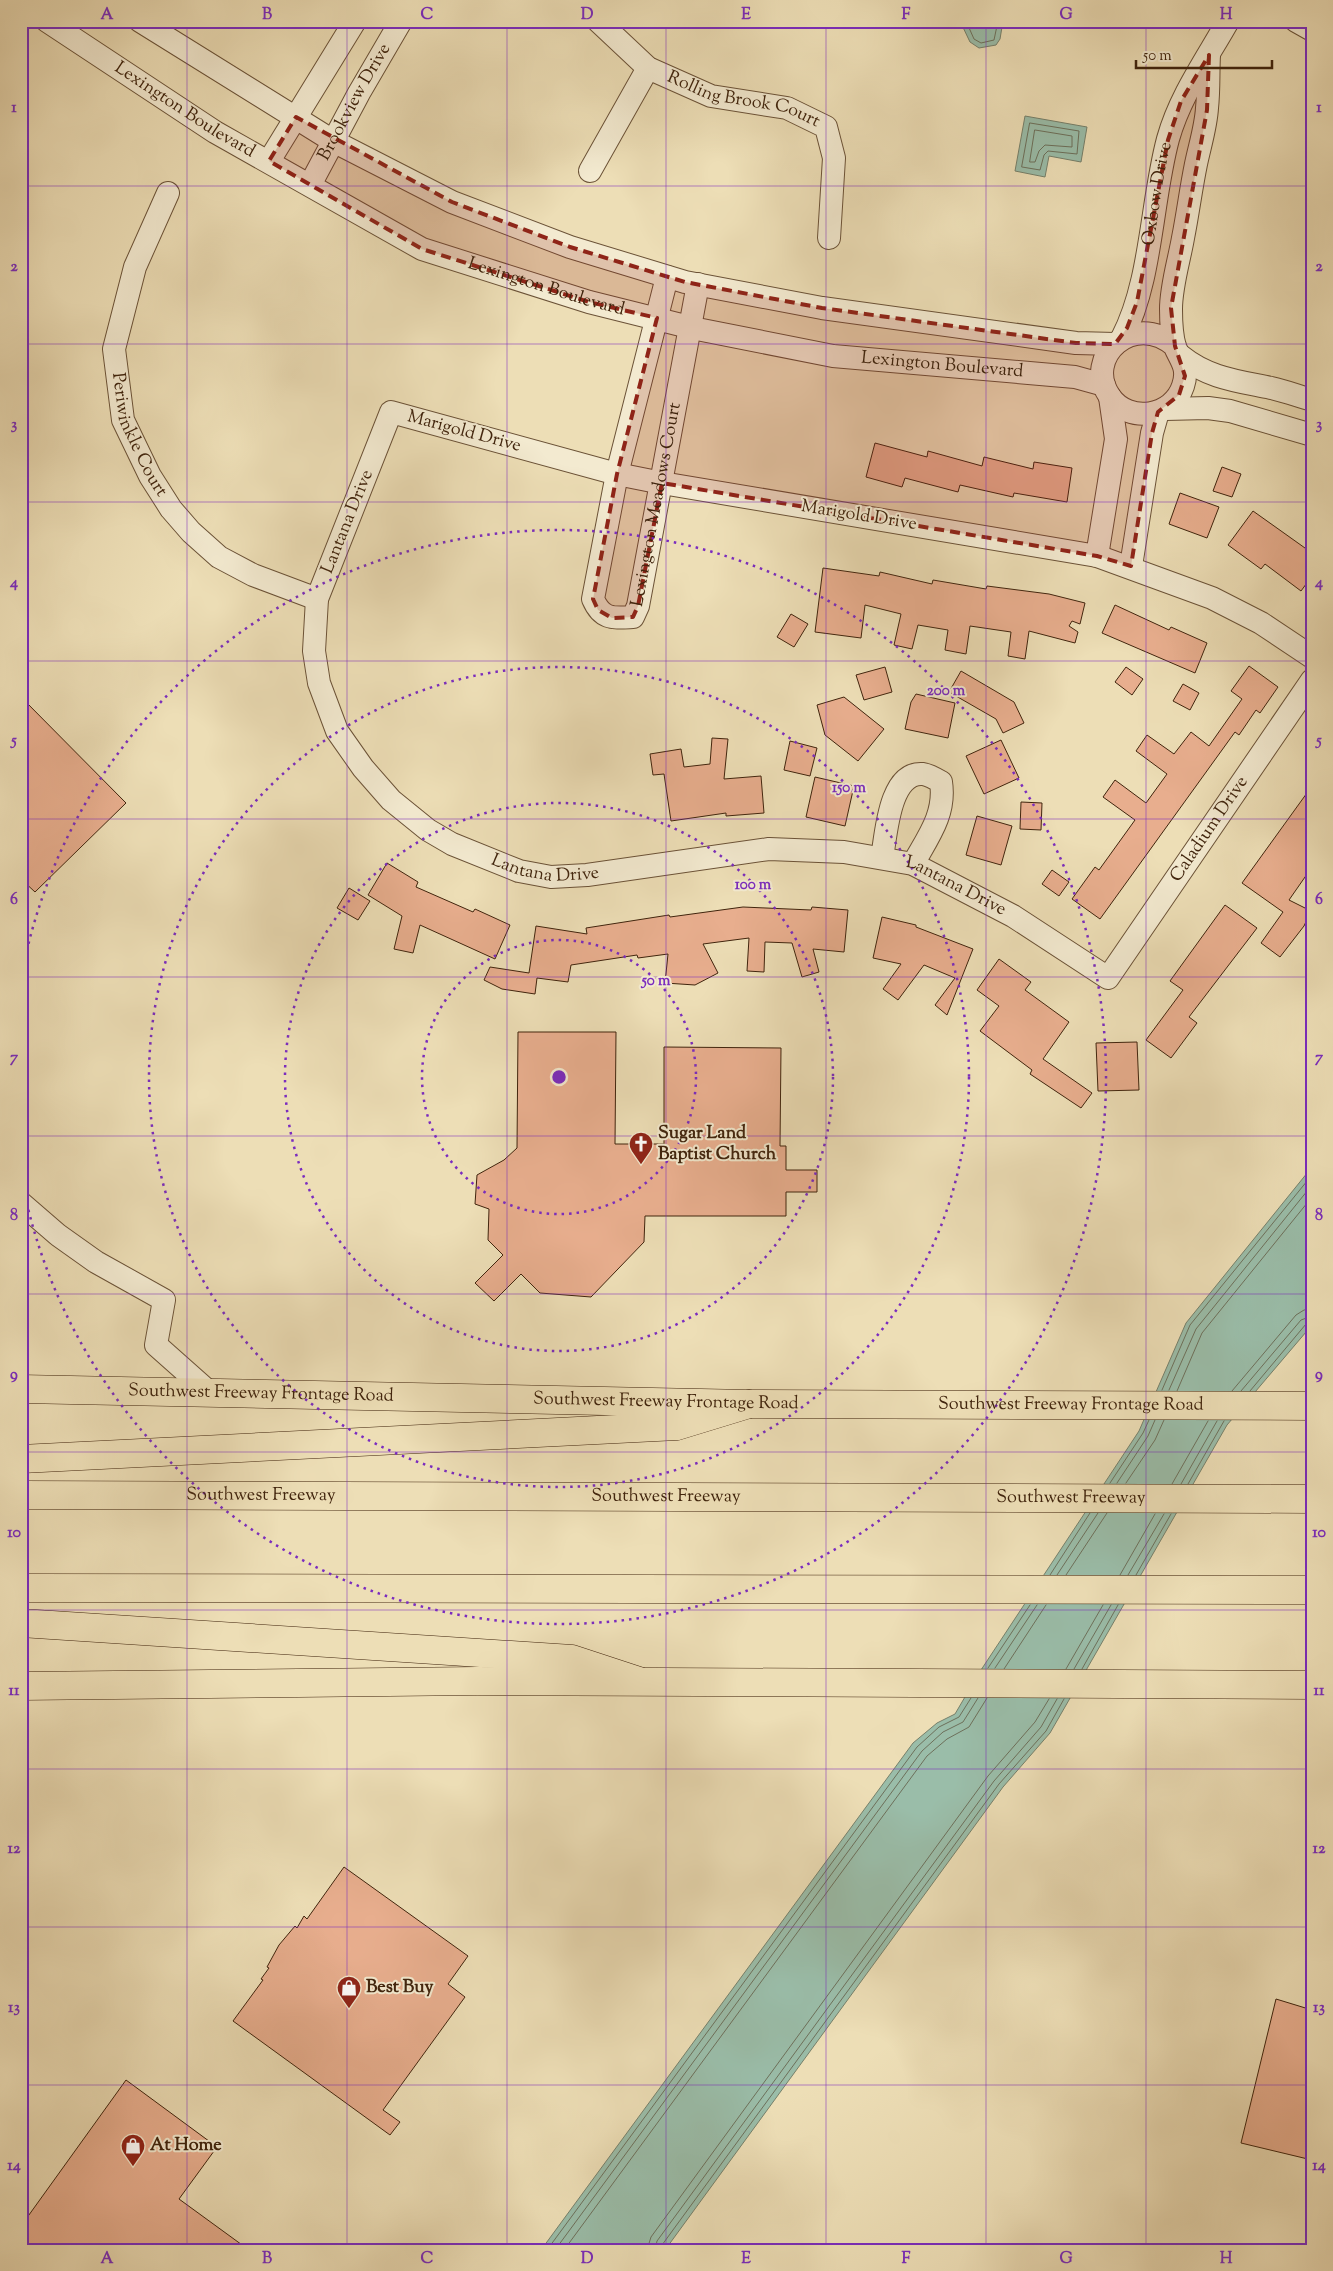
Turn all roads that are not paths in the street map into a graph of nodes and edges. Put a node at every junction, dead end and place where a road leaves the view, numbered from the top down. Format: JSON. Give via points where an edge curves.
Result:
{"nodes":[{"id":1,"x":47,"y":21,"type":"edge"},
{"id":2,"x":140,"y":21,"type":"edge"},
{"id":3,"x":355,"y":21,"type":"edge"},
{"id":4,"x":401,"y":21,"type":"edge"},
{"id":5,"x":598,"y":21,"type":"edge"},
{"id":6,"x":1228,"y":21,"type":"edge"},
{"id":7,"x":1296,"y":21,"type":"edge"},
{"id":8,"x":1312,"y":30,"type":"edge"},
{"id":9,"x":1209,"y":55,"type":"junction"},
{"id":10,"x":648,"y":68,"type":"junction"},
{"id":11,"x":296,"y":117,"type":"junction"},
{"id":12,"x":333,"y":140,"type":"junction"},
{"id":13,"x":269,"y":162,"type":"junction"},
{"id":14,"x":590,"y":171,"type":"dead end"},
{"id":15,"x":310,"y":185,"type":"junction"},
{"id":16,"x":168,"y":193,"type":"dead end"},
{"id":17,"x":830,"y":238,"type":"dead end"},
{"id":18,"x":667,"y":277,"type":"junction"},
{"id":19,"x":698,"y":284,"type":"junction"},
{"id":20,"x":657,"y":318,"type":"junction"},
{"id":21,"x":691,"y":327,"type":"junction"},
{"id":22,"x":1118,"y":341,"type":"junction"},
{"id":23,"x":1178,"y":351,"type":"junction"},
{"id":24,"x":1107,"y":391,"type":"junction"},
{"id":25,"x":1312,"y":400,"type":"edge"},
{"id":26,"x":1162,"y":410,"type":"junction"},
{"id":27,"x":392,"y":412,"type":"joint"},
{"id":28,"x":1312,"y":435,"type":"edge"},
{"id":29,"x":617,"y":474,"type":"junction"},
{"id":30,"x":662,"y":483,"type":"junction"},
{"id":31,"x":1097,"y":556,"type":"junction"},
{"id":32,"x":1131,"y":566,"type":"junction"},
{"id":33,"x":317,"y":599,"type":"junction"},
{"id":34,"x":1312,"y":657,"type":"edge"},
{"id":35,"x":1312,"y":680,"type":"edge"},
{"id":36,"x":882,"y":858,"type":"junction"},
{"id":37,"x":913,"y":864,"type":"junction"},
{"id":38,"x":1108,"y":978,"type":"joint"},
{"id":39,"x":21,"y":1203,"type":"edge"},
{"id":40,"x":21,"y":1389,"type":"edge"},
{"id":41,"x":210,"y":1393,"type":"junction"},
{"id":42,"x":749,"y":1404,"type":"junction"},
{"id":43,"x":1312,"y":1406,"type":"edge"},
{"id":44,"x":21,"y":1459,"type":"edge"},
{"id":45,"x":21,"y":1495,"type":"edge"},
{"id":46,"x":1312,"y":1499,"type":"edge"},
{"id":47,"x":21,"y":1588,"type":"edge"},
{"id":48,"x":1305,"y":1590,"type":"edge"},
{"id":49,"x":21,"y":1623,"type":"edge"},
{"id":50,"x":639,"y":1682,"type":"junction"},
{"id":51,"x":1312,"y":1685,"type":"edge"},
{"id":52,"x":21,"y":1686,"type":"edge"}],
"edges":[{"from":1,"to":13,"type":"street","name":"Lexington Boulevard","via":[[215,132]]},
{"from":2,"to":11,"type":"street"},
{"from":3,"to":11,"type":"street"},
{"from":4,"to":12,"type":"street","name":"Brookview Drive"},
{"from":5,"to":10,"type":"street","name":"Rolling Brook Court"},
{"from":6,"to":9,"type":"street","name":"Oxbow Drive"},
{"from":7,"to":8,"type":"street"},
{"from":9,"to":22,"type":"street","name":"Oxbow Drive","via":[[1181,101],[1168,140],[1137,302]]},
{"from":9,"to":23,"type":"street","name":"Oxbow Drive","via":[[1207,110],[1171,308]]},
{"from":10,"to":14,"type":"street"},
{"from":10,"to":17,"type":"street","name":"Rolling Brook Court","via":[[711,96],[787,108],[826,127],[834,158]]},
{"from":11,"to":12,"type":"street"},
{"from":11,"to":13,"type":"street"},
{"from":12,"to":15,"type":"street","name":"Brookview Drive"},
{"from":12,"to":18,"type":"street","via":[[452,202],[570,247]]},
{"from":13,"to":15,"type":"street","name":"Lexington Boulevard"},
{"from":15,"to":20,"type":"street","name":"Lexington Boulevard","via":[[422,249],[589,302]]},
{"from":16,"to":33,"type":"street","name":"Periwinkle Court","via":[[135,267],[114,349],[123,420],[170,509],[191,532],[219,557],[253,575]]},
{"from":18,"to":19,"type":"street"},
{"from":18,"to":20,"type":"street","name":"Lexington Meadows Court"},
{"from":19,"to":21,"type":"street","name":"Lexington Meadows Court"},
{"from":19,"to":22,"type":"street","via":[[822,308],[1076,343]]},
{"from":20,"to":21,"type":"street","name":"Lexington Boulevard"},
{"from":20,"to":29,"type":"street","name":"Lexington Meadows Court"},
{"from":21,"to":24,"type":"street","name":"Lexington Boulevard","via":[[833,356],[1075,377]]},
{"from":21,"to":30,"type":"street","name":"Lexington Meadows Court"},
{"from":22,"to":23,"type":"street","via":[[1140,332],[1150,332],[1159,335]]},
{"from":22,"to":24,"type":"street","via":[[1104,363]]},
{"from":23,"to":25,"type":"street","via":[[1192,365],[1216,377],[1273,388]]},
{"from":23,"to":26,"type":"street","via":[[1185,376],[1183,386],[1173,402]]},
{"from":24,"to":26,"type":"street","via":[[1127,410],[1148,414]]},
{"from":24,"to":31,"type":"street","via":[[1116,439]]},
{"from":26,"to":28,"type":"street","via":[[1208,408],[1230,411]]},
{"from":26,"to":32,"type":"street","via":[[1152,433]]},
{"from":27,"to":29,"type":"street","name":"Marigold Drive"},
{"from":27,"to":33,"type":"street","name":"Lantana Drive"},
{"from":29,"to":30,"type":"street","name":"Marigold Drive"},
{"from":29,"to":30,"type":"street","name":"Lexington Meadows Court","via":[[593,599],[598,610],[612,618],[633,617],[638,606]]},
{"from":30,"to":31,"type":"street","name":"Marigold Drive"},
{"from":31,"to":32,"type":"street","name":"Marigold Drive"},
{"from":32,"to":34,"type":"street","name":"Marigold Drive","via":[[1212,598],[1261,623]]},
{"from":33,"to":36,"type":"street","name":"Lantana Drive","via":[[314,651],[319,684],[337,731],[362,768],[391,800],[428,830],[452,844],[519,872],[551,876],[586,875],[769,849],[844,852]]},
{"from":35,"to":38,"type":"street","name":"Caladium Drive"},
{"from":36,"to":37,"type":"street","name":"Lantana Drive"},
{"from":36,"to":37,"type":"street","via":[[893,796],[907,779],[922,774],[941,782],[943,797],[940,815]]},
{"from":37,"to":38,"type":"street","name":"Lantana Drive","via":[[1013,916]]},
{"from":39,"to":41,"type":"street","via":[[96,1262],[164,1300],[156,1345]]},
{"from":40,"to":41,"type":"main road","name":"Southwest Freeway Frontage Road"},
{"from":41,"to":42,"type":"main road","name":"Southwest Freeway Frontage Road"},
{"from":42,"to":43,"type":"main road","name":"Southwest Freeway Frontage Road"},
{"from":42,"to":44,"type":"main road","via":[[677,1426]]},
{"from":45,"to":46,"type":"main road","name":"Southwest Freeway"},
{"from":47,"to":48,"type":"main road"},
{"from":49,"to":50,"type":"main road","via":[[572,1659]]},
{"from":50,"to":51,"type":"main road"},
{"from":50,"to":52,"type":"main road"}]}
